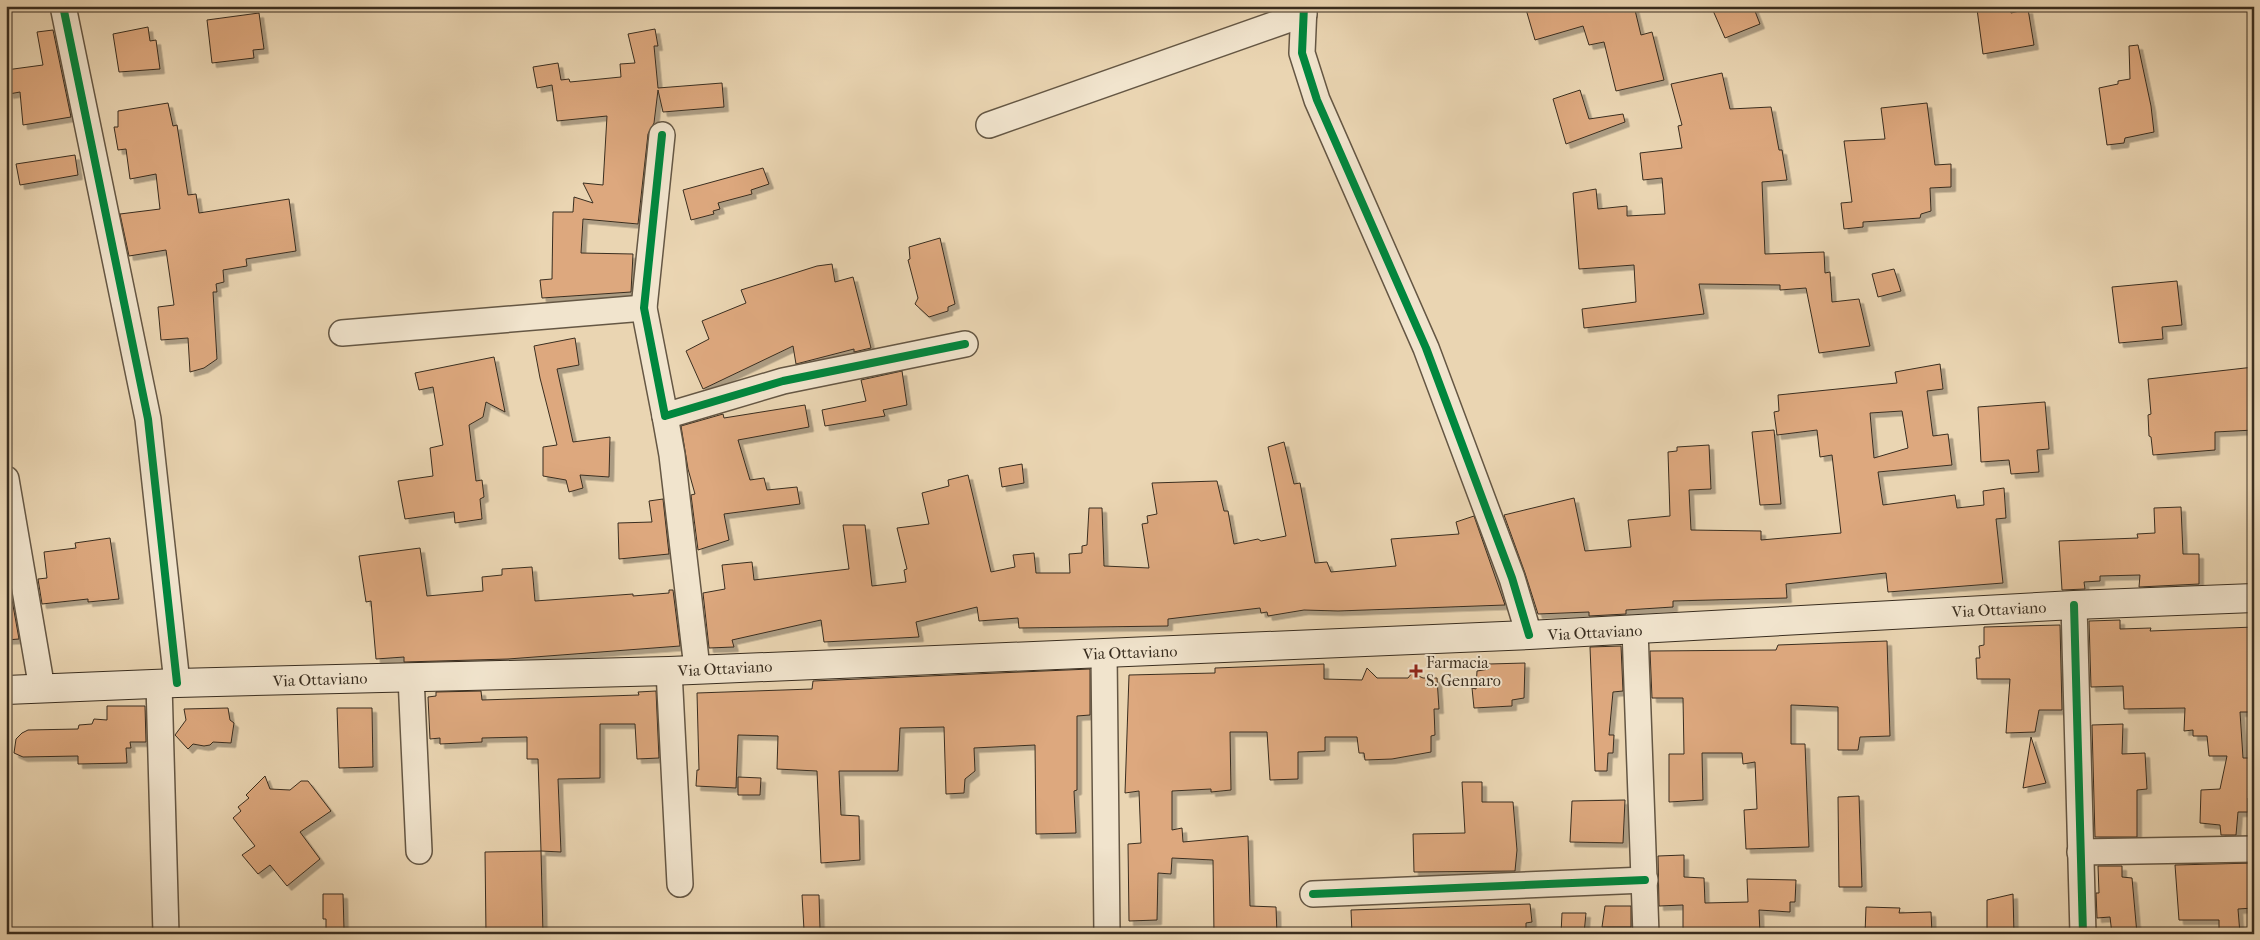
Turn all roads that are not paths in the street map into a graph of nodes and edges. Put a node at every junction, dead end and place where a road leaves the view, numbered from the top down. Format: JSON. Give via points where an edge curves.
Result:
{"nodes":[{"id":1,"x":63,"y":6,"type":"edge"},
{"id":2,"x":1304,"y":10,"type":"edge"},
{"id":3,"x":989,"y":125,"type":"dead end"},
{"id":4,"x":662,"y":135,"type":"dead end"},
{"id":5,"x":644,"y":308,"type":"junction"},
{"id":6,"x":342,"y":332,"type":"dead end"},
{"id":7,"x":965,"y":344,"type":"dead end"},
{"id":8,"x":665,"y":416,"type":"junction"},
{"id":9,"x":6,"y":478,"type":"edge"},
{"id":10,"x":2253,"y":598,"type":"edge"},
{"id":11,"x":2074,"y":605,"type":"junction"},
{"id":12,"x":1635,"y":630,"type":"junction"},
{"id":13,"x":1529,"y":635,"type":"junction"},
{"id":14,"x":1104,"y":653,"type":"junction"},
{"id":15,"x":697,"y":668,"type":"junction"},
{"id":16,"x":669,"y":670,"type":"junction"},
{"id":17,"x":411,"y":677,"type":"junction"},
{"id":18,"x":168,"y":683,"type":"junction"},
{"id":19,"x":42,"y":689,"type":"junction"},
{"id":20,"x":6,"y":690,"type":"edge"},
{"id":21,"x":2254,"y":849,"type":"edge"},
{"id":22,"x":419,"y":852,"type":"dead end"},
{"id":23,"x":2080,"y":852,"type":"junction"},
{"id":24,"x":1644,"y":880,"type":"junction"},
{"id":25,"x":680,"y":884,"type":"dead end"},
{"id":26,"x":1313,"y":894,"type":"dead end"},
{"id":27,"x":166,"y":934,"type":"edge"},
{"id":28,"x":1107,"y":934,"type":"edge"},
{"id":29,"x":1646,"y":934,"type":"edge"},
{"id":30,"x":2083,"y":934,"type":"edge"}],
"edges":[{"from":1,"to":18,"type":"street","via":[[148,419]]},
{"from":2,"to":3,"type":"street"},
{"from":2,"to":13,"type":"street","via":[[1302,53],[1317,100],[1426,348],[1508,569]]},
{"from":4,"to":5,"type":"street"},
{"from":5,"to":6,"type":"street"},
{"from":5,"to":8,"type":"street"},
{"from":7,"to":8,"type":"street","via":[[783,381]]},
{"from":8,"to":15,"type":"street"},
{"from":9,"to":19,"type":"street"},
{"from":10,"to":11,"type":"main road","name":"Via Ottaviano"},
{"from":11,"to":12,"type":"main road","name":"Via Ottaviano"},
{"from":11,"to":23,"type":"street"},
{"from":12,"to":13,"type":"main road","name":"Via Ottaviano"},
{"from":12,"to":24,"type":"street"},
{"from":13,"to":14,"type":"main road","name":"Via Ottaviano"},
{"from":14,"to":15,"type":"main road","name":"Via Ottaviano"},
{"from":14,"to":28,"type":"street"},
{"from":15,"to":16,"type":"main road","name":"Via Ottaviano"},
{"from":16,"to":17,"type":"main road","name":"Via Ottaviano"},
{"from":16,"to":25,"type":"street"},
{"from":17,"to":18,"type":"main road","name":"Via Ottaviano"},
{"from":17,"to":22,"type":"street"},
{"from":18,"to":19,"type":"main road","name":"Via Ottaviano"},
{"from":18,"to":27,"type":"street"},
{"from":19,"to":20,"type":"main road","name":"Via Ottaviano"},
{"from":21,"to":23,"type":"street"},
{"from":23,"to":30,"type":"street"},
{"from":24,"to":26,"type":"street"},
{"from":24,"to":29,"type":"street"}]}
